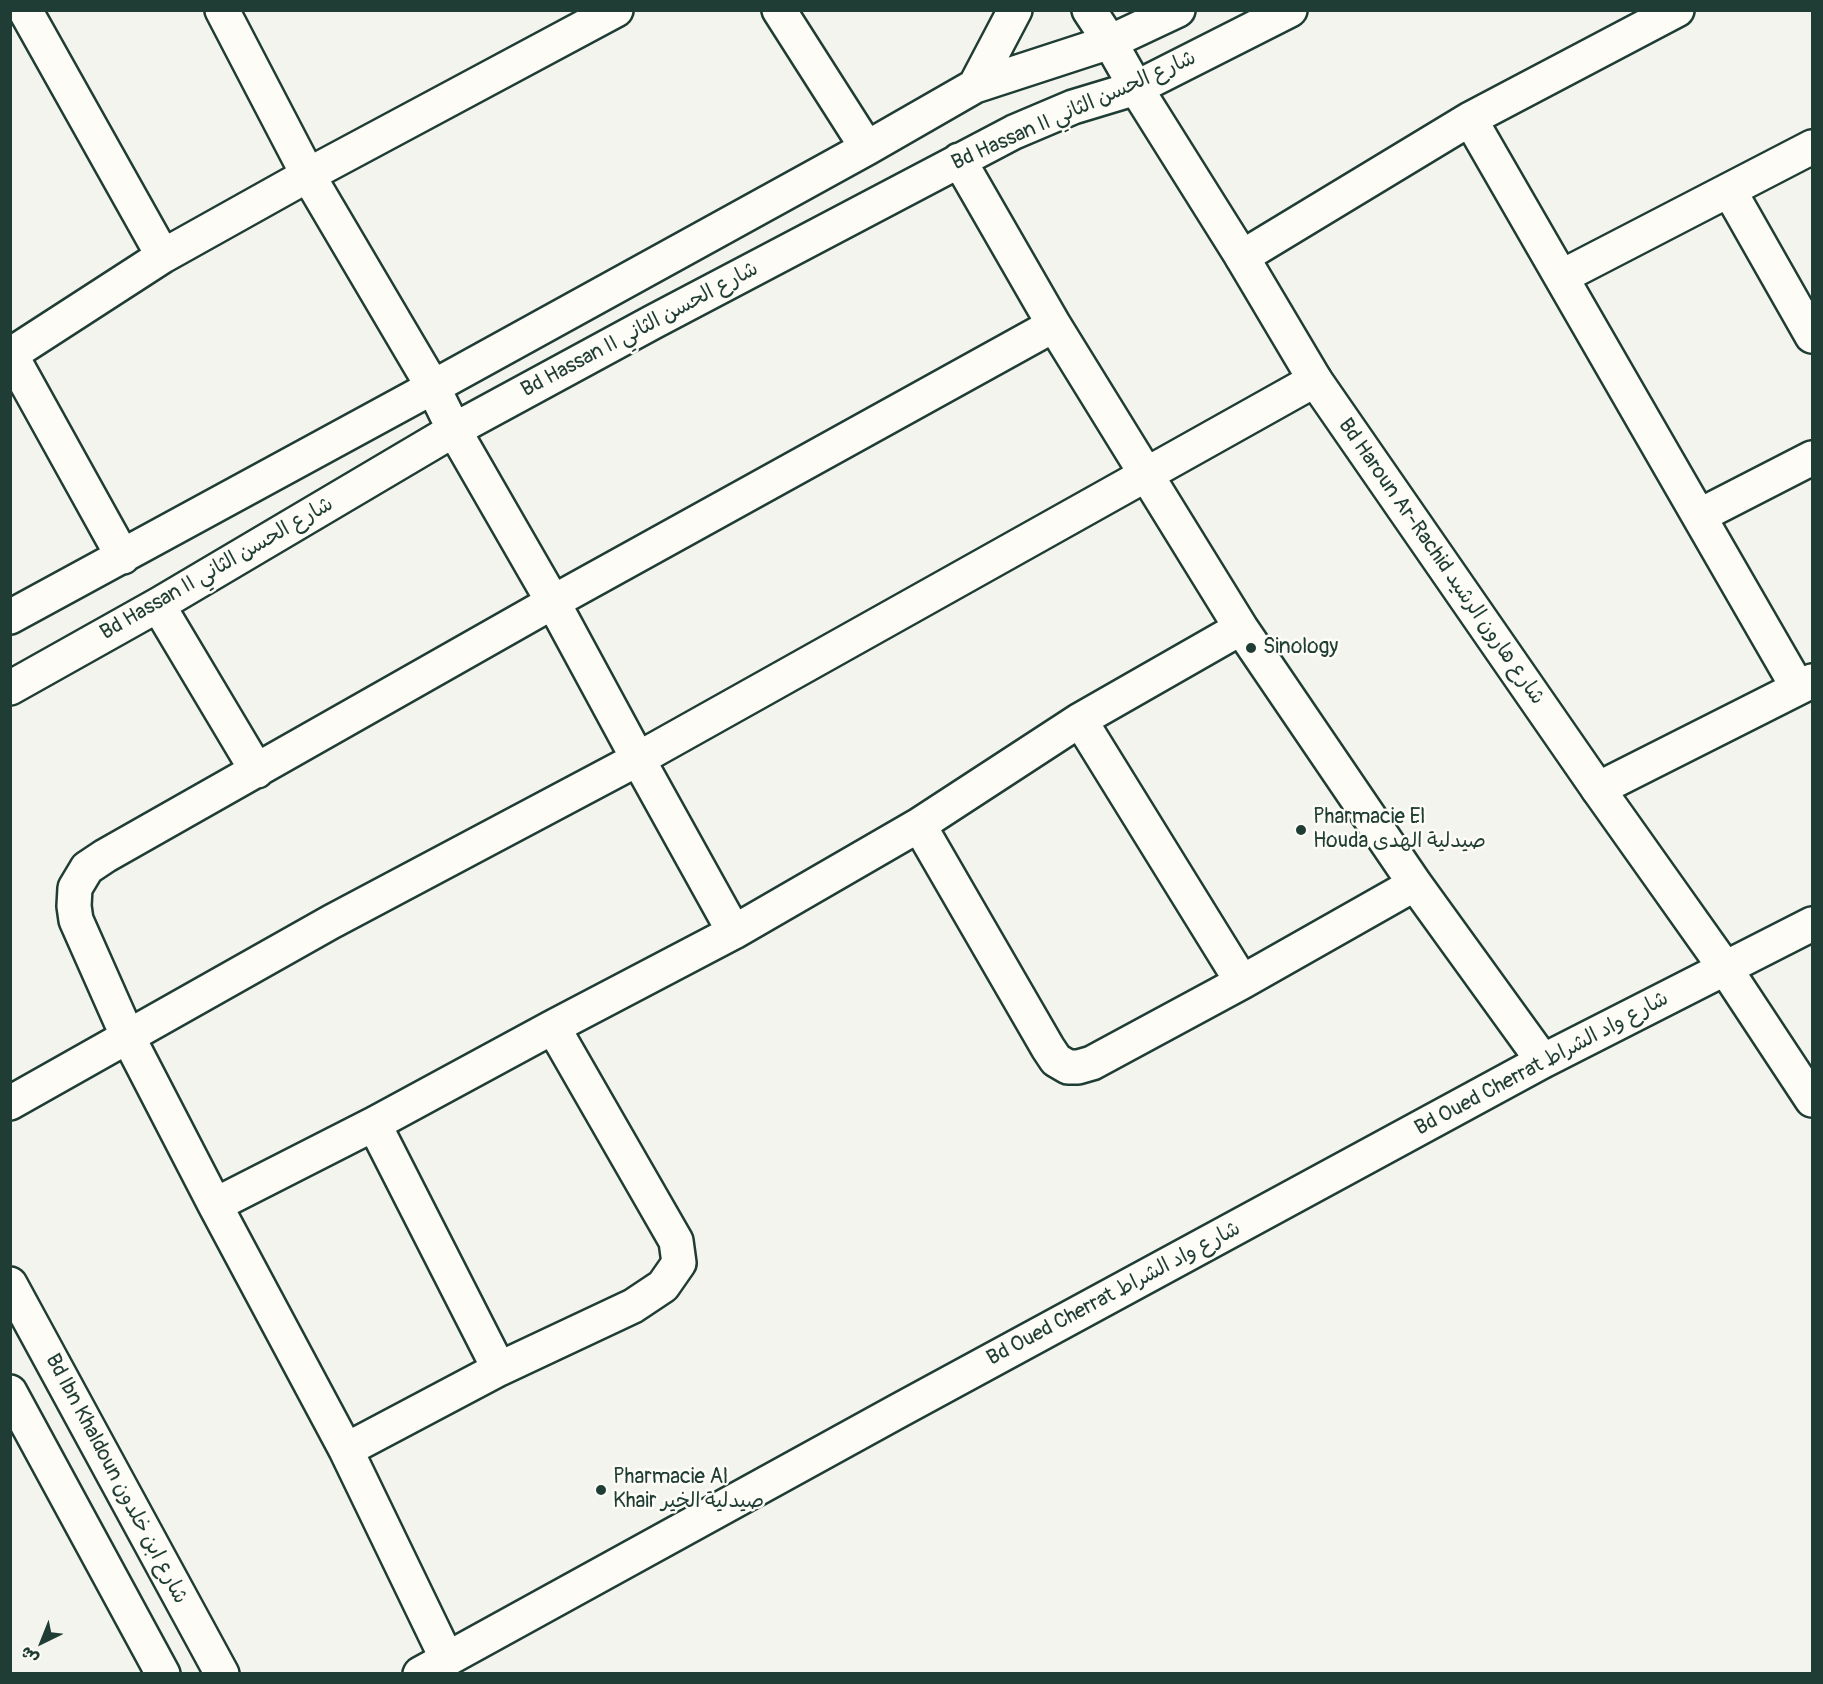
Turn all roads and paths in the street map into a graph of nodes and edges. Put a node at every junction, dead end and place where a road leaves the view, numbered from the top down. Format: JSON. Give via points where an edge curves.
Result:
{"nodes":[{"id":1,"x":25,"y":10,"type":"edge"},
{"id":2,"x":222,"y":10,"type":"edge"},
{"id":3,"x":616,"y":10,"type":"edge"},
{"id":4,"x":779,"y":10,"type":"edge"},
{"id":5,"x":1015,"y":10,"type":"edge"},
{"id":6,"x":1089,"y":10,"type":"edge"},
{"id":7,"x":1178,"y":10,"type":"edge"},
{"id":8,"x":1290,"y":10,"type":"edge"},
{"id":9,"x":1674,"y":11,"type":"edge"},
{"id":10,"x":1110,"y":42,"type":"junction"},
{"id":11,"x":975,"y":86,"type":"junction"},
{"id":12,"x":1136,"y":88,"type":"junction"},
{"id":13,"x":1470,"y":119,"type":"junction"},
{"id":14,"x":1812,"y":147,"type":"edge"},
{"id":15,"x":867,"y":148,"type":"junction"},
{"id":16,"x":959,"y":160,"type":"junction"},
{"id":17,"x":308,"y":175,"type":"junction"},
{"id":18,"x":1729,"y":190,"type":"junction"},
{"id":19,"x":163,"y":256,"type":"junction"},
{"id":20,"x":1242,"y":257,"type":"junction"},
{"id":21,"x":1561,"y":277,"type":"junction"},
{"id":22,"x":1053,"y":325,"type":"junction"},
{"id":23,"x":1812,"y":336,"type":"edge"},
{"id":24,"x":11,"y":355,"type":"edge"},
{"id":25,"x":1315,"y":380,"type":"junction"},
{"id":26,"x":433,"y":387,"type":"junction"},
{"id":27,"x":454,"y":430,"type":"junction"},
{"id":28,"x":1812,"y":458,"type":"edge"},
{"id":29,"x":1146,"y":473,"type":"junction"},
{"id":30,"x":1699,"y":516,"type":"junction"},
{"id":31,"x":123,"y":557,"type":"junction"},
{"id":32,"x":553,"y":602,"type":"junction"},
{"id":33,"x":158,"y":604,"type":"junction"},
{"id":34,"x":10,"y":617,"type":"edge"},
{"id":35,"x":1241,"y":628,"type":"junction"},
{"id":36,"x":1805,"y":685,"type":"edge"},
{"id":37,"x":10,"y":688,"type":"edge"},
{"id":38,"x":1080,"y":720,"type":"junction"},
{"id":39,"x":638,"y":759,"type":"junction"},
{"id":40,"x":257,"y":771,"type":"junction"},
{"id":41,"x":1598,"y":789,"type":"junction"},
{"id":42,"x":919,"y":825,"type":"junction"},
{"id":43,"x":1415,"y":884,"type":"junction"},
{"id":44,"x":1812,"y":924,"type":"edge"},
{"id":45,"x":734,"y":932,"type":"junction"},
{"id":46,"x":1725,"y":968,"type":"junction"},
{"id":47,"x":1242,"y":982,"type":"junction"},
{"id":48,"x":553,"y":1027,"type":"junction"},
{"id":49,"x":127,"y":1035,"type":"junction"},
{"id":50,"x":1543,"y":1062,"type":"junction"},
{"id":51,"x":1812,"y":1100,"type":"edge"},
{"id":52,"x":10,"y":1103,"type":"edge"},
{"id":53,"x":374,"y":1124,"type":"junction"},
{"id":54,"x":214,"y":1205,"type":"junction"},
{"id":55,"x":10,"y":1284,"type":"edge"},
{"id":56,"x":500,"y":1369,"type":"junction"},
{"id":57,"x":10,"y":1392,"type":"edge"},
{"id":58,"x":346,"y":1450,"type":"junction"},
{"id":59,"x":434,"y":1666,"type":"edge"},
{"id":60,"x":163,"y":1674,"type":"edge"},
{"id":61,"x":222,"y":1674,"type":"edge"}],
"edges":[{"from":1,"to":19,"type":"street"},
{"from":2,"to":17,"type":"street"},
{"from":3,"to":17,"type":"street"},
{"from":4,"to":15,"type":"street"},
{"from":5,"to":11,"type":"street"},
{"from":6,"to":10,"type":"street","name":"Bd Haroun Ar-Rachid شارع هارون الرشيد"},
{"from":7,"to":10,"type":"street"},
{"from":8,"to":12,"type":"street","name":"Bd Hassan II شارع الحسن الثاني"},
{"from":9,"to":13,"type":"street"},
{"from":10,"to":11,"type":"street"},
{"from":10,"to":12,"type":"street","name":"Bd Haroun Ar-Rachid شارع هارون الرشيد"},
{"from":11,"to":15,"type":"street"},
{"from":12,"to":16,"type":"street","name":"Bd Hassan II شارع الحسن الثاني","via":[[1072,107]]},
{"from":12,"to":20,"type":"street","name":"Bd Haroun Ar-Rachid شارع هارون الرشيد"},
{"from":13,"to":20,"type":"street"},
{"from":13,"to":21,"type":"street"},
{"from":14,"to":18,"type":"street"},
{"from":15,"to":26,"type":"street"},
{"from":16,"to":22,"type":"street"},
{"from":16,"to":27,"type":"street","name":"Bd Hassan II شارع الحسن الثاني"},
{"from":17,"to":19,"type":"street"},
{"from":17,"to":26,"type":"street"},
{"from":18,"to":21,"type":"street"},
{"from":18,"to":23,"type":"street"},
{"from":19,"to":24,"type":"street"},
{"from":20,"to":25,"type":"street","name":"Bd Haroun Ar-Rachid شارع هارون الرشيد"},
{"from":21,"to":30,"type":"street"},
{"from":22,"to":29,"type":"street"},
{"from":22,"to":32,"type":"street"},
{"from":24,"to":31,"type":"street"},
{"from":25,"to":29,"type":"street"},
{"from":25,"to":41,"type":"street","name":"Bd Haroun Ar-Rachid شارع هارون الرشيد"},
{"from":26,"to":27,"type":"street"},
{"from":26,"to":31,"type":"street"},
{"from":27,"to":32,"type":"street"},
{"from":27,"to":33,"type":"street","name":"Bd Hassan II شارع الحسن الثاني"},
{"from":28,"to":30,"type":"street"},
{"from":29,"to":35,"type":"street"},
{"from":29,"to":39,"type":"street"},
{"from":30,"to":36,"type":"street"},
{"from":31,"to":34,"type":"street"},
{"from":32,"to":39,"type":"street"},
{"from":32,"to":40,"type":"street"},
{"from":33,"to":37,"type":"street","name":"Bd Hassan II شارع الحسن الثاني"},
{"from":33,"to":40,"type":"street"},
{"from":35,"to":38,"type":"street"},
{"from":35,"to":43,"type":"street"},
{"from":36,"to":41,"type":"street"},
{"from":38,"to":42,"type":"street"},
{"from":38,"to":47,"type":"street"},
{"from":39,"to":45,"type":"street"},
{"from":39,"to":49,"type":"street"},
{"from":40,"to":49,"type":"street","via":[[105,856],[87,868],[75,888],[76,920]]},
{"from":41,"to":46,"type":"street","name":"Bd Haroun Ar-Rachid شارع هارون الرشيد"},
{"from":42,"to":45,"type":"street"},
{"from":42,"to":47,"type":"street","via":[[1056,1060],[1068,1067],[1092,1063]]},
{"from":43,"to":47,"type":"street"},
{"from":43,"to":50,"type":"street"},
{"from":44,"to":46,"type":"street","name":"Bd Oued Cherrat شارع واد الشراط"},
{"from":45,"to":48,"type":"street"},
{"from":46,"to":50,"type":"street","name":"Bd Oued Cherrat شارع واد الشراط"},
{"from":46,"to":51,"type":"street","name":"Bd Haroun Ar-Rachid شارع هارون الرشيد"},
{"from":48,"to":53,"type":"street"},
{"from":48,"to":56,"type":"street","via":[[676,1240],[679,1263],[663,1286],[633,1306]]},
{"from":49,"to":52,"type":"street"},
{"from":49,"to":54,"type":"street"},
{"from":50,"to":59,"type":"street","name":"Bd Oued Cherrat شارع واد الشراط"},
{"from":53,"to":54,"type":"street"},
{"from":53,"to":56,"type":"street"},
{"from":54,"to":58,"type":"street"},
{"from":55,"to":61,"type":"street","name":"Bd Ibn Khaldoun شارع ابن خلدون"},
{"from":56,"to":58,"type":"street"},
{"from":57,"to":60,"type":"street"},
{"from":58,"to":59,"type":"street"}]}
